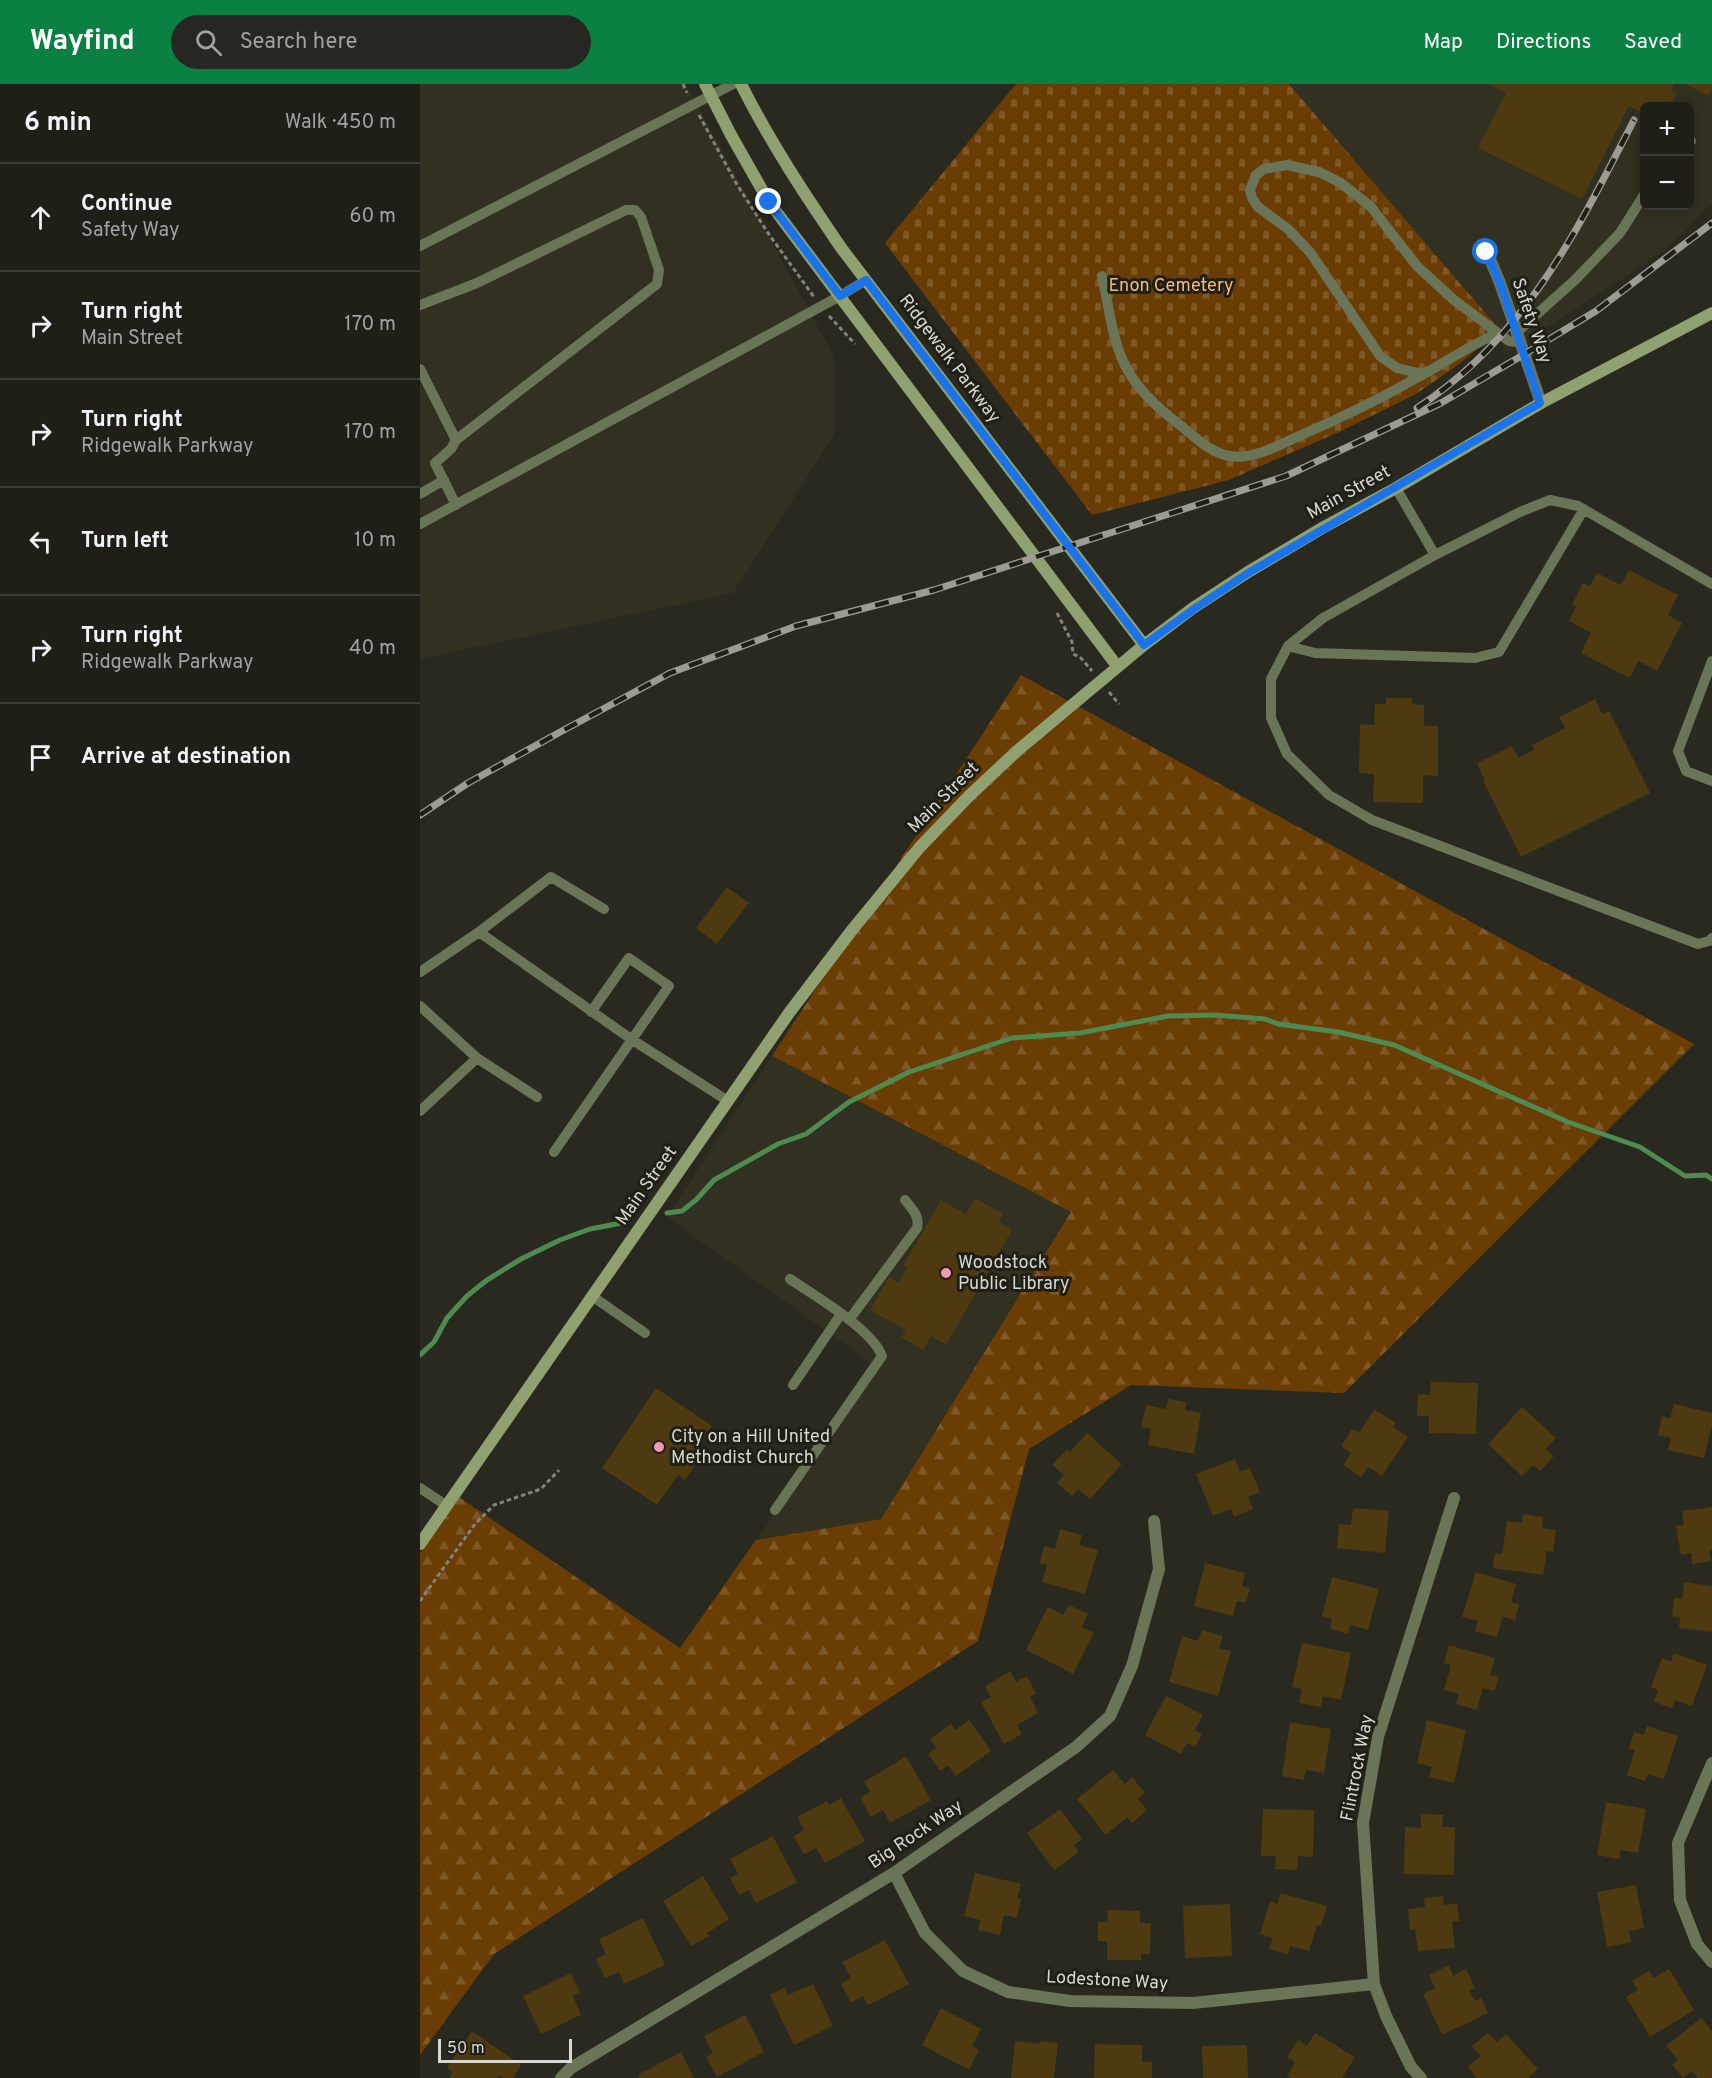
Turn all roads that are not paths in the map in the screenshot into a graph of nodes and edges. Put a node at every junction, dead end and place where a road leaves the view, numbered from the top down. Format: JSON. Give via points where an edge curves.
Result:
{"nodes":[{"id":1,"x":733,"y":84,"type":"edge"},
{"id":2,"x":741,"y":84,"type":"edge"},
{"id":3,"x":708,"y":89,"type":"edge"},
{"id":4,"x":1640,"y":201,"type":"edge"},
{"id":5,"x":420,"y":246,"type":"edge"},
{"id":6,"x":1486,"y":252,"type":"dead end"},
{"id":7,"x":1102,"y":276,"type":"dead end"},
{"id":8,"x":866,"y":280,"type":"junction"},
{"id":9,"x":840,"y":296,"type":"junction"},
{"id":10,"x":420,"y":305,"type":"edge"},
{"id":11,"x":1712,"y":313,"type":"edge"},
{"id":12,"x":1498,"y":333,"type":"junction"},
{"id":13,"x":1517,"y":337,"type":"junction"},
{"id":14,"x":420,"y":369,"type":"edge"},
{"id":15,"x":1424,"y":374,"type":"junction"},
{"id":16,"x":1540,"y":403,"type":"junction"},
{"id":17,"x":456,"y":440,"type":"junction"},
{"id":18,"x":444,"y":480,"type":"junction"},
{"id":19,"x":1396,"y":488,"type":"junction"},
{"id":20,"x":420,"y":494,"type":"edge"},
{"id":21,"x":456,"y":505,"type":"junction"},
{"id":22,"x":1584,"y":509,"type":"junction"},
{"id":23,"x":420,"y":524,"type":"edge"},
{"id":24,"x":1435,"y":555,"type":"junction"},
{"id":25,"x":1712,"y":584,"type":"edge"},
{"id":26,"x":1144,"y":645,"type":"junction"},
{"id":27,"x":1288,"y":646,"type":"junction"},
{"id":28,"x":1712,"y":661,"type":"edge"},
{"id":29,"x":1117,"y":666,"type":"junction"},
{"id":30,"x":1712,"y":781,"type":"edge"},
{"id":31,"x":604,"y":909,"type":"dead end"},
{"id":32,"x":479,"y":932,"type":"junction"},
{"id":33,"x":1712,"y":939,"type":"edge"},
{"id":34,"x":420,"y":972,"type":"edge"},
{"id":35,"x":420,"y":1006,"type":"edge"},
{"id":36,"x":591,"y":1012,"type":"junction"},
{"id":37,"x":631,"y":1039,"type":"junction"},
{"id":38,"x":477,"y":1058,"type":"junction"},
{"id":39,"x":537,"y":1097,"type":"dead end"},
{"id":40,"x":728,"y":1101,"type":"junction"},
{"id":41,"x":420,"y":1111,"type":"edge"},
{"id":42,"x":554,"y":1152,"type":"dead end"},
{"id":43,"x":905,"y":1200,"type":"dead end"},
{"id":44,"x":790,"y":1279,"type":"dead end"},
{"id":45,"x":592,"y":1296,"type":"junction"},
{"id":46,"x":845,"y":1317,"type":"junction"},
{"id":47,"x":645,"y":1333,"type":"dead end"},
{"id":48,"x":793,"y":1385,"type":"dead end"},
{"id":49,"x":420,"y":1488,"type":"edge"},
{"id":50,"x":1454,"y":1498,"type":"dead end"},
{"id":51,"x":447,"y":1506,"type":"junction"},
{"id":52,"x":775,"y":1510,"type":"dead end"},
{"id":53,"x":1154,"y":1521,"type":"dead end"},
{"id":54,"x":420,"y":1544,"type":"edge"},
{"id":55,"x":1712,"y":1763,"type":"edge"},
{"id":56,"x":894,"y":1873,"type":"junction"},
{"id":57,"x":1712,"y":1962,"type":"edge"},
{"id":58,"x":1374,"y":1984,"type":"junction"},
{"id":59,"x":561,"y":2078,"type":"edge"},
{"id":60,"x":1421,"y":2078,"type":"edge"}],
"edges":[{"from":1,"to":3,"type":"lane"},
{"from":2,"to":8,"type":"main road","name":"Ridgewalk Parkway","via":[[797,184]]},
{"from":3,"to":5,"type":"lane"},
{"from":3,"to":9,"type":"main road","via":[[769,202]]},
{"from":4,"to":13,"type":"lane","via":[[1620,233]]},
{"from":6,"to":13,"type":"street","name":"Safety Way"},
{"from":7,"to":15,"type":"lane","via":[[1120,353],[1132,376],[1168,416],[1219,453],[1240,457],[1274,447]]},
{"from":8,"to":9,"type":"lane"},
{"from":8,"to":26,"type":"main road","name":"Ridgewalk Parkway"},
{"from":9,"to":21,"type":"lane"},
{"from":9,"to":29,"type":"main road"},
{"from":10,"to":17,"type":"lane","via":[[477,283],[626,210],[635,210],[641,218],[659,270],[657,284]]},
{"from":11,"to":16,"type":"main road","name":"Main Street"},
{"from":12,"to":13,"type":"lane","via":[[1509,341]]},
{"from":12,"to":15,"type":"lane"},
{"from":12,"to":15,"type":"lane","via":[[1417,266],[1371,207],[1341,183],[1319,172],[1287,165],[1264,169],[1256,175],[1250,190],[1258,207],[1310,252],[1380,357],[1397,368]]},
{"from":13,"to":16,"type":"street","name":"Safety Way"},
{"from":14,"to":17,"type":"lane"},
{"from":16,"to":19,"type":"main road","name":"Main Street"},
{"from":17,"to":18,"type":"lane","via":[[435,463]]},
{"from":18,"to":20,"type":"lane"},
{"from":18,"to":21,"type":"lane"},
{"from":19,"to":24,"type":"lane"},
{"from":19,"to":26,"type":"main road","name":"Main Street","via":[[1248,573]]},
{"from":21,"to":23,"type":"lane"},
{"from":22,"to":24,"type":"lane","via":[[1550,500]]},
{"from":22,"to":25,"type":"lane"},
{"from":22,"to":27,"type":"lane","via":[[1499,652],[1475,658],[1315,653]]},
{"from":24,"to":27,"type":"lane","via":[[1323,618]]},
{"from":26,"to":29,"type":"main road","name":"Main Street"},
{"from":27,"to":33,"type":"lane","via":[[1271,679],[1271,718],[1287,754],[1329,795],[1372,820],[1687,940],[1698,944]]},
{"from":28,"to":30,"type":"lane","via":[[1678,751],[1686,771]]},
{"from":29,"to":40,"type":"main road","name":"Main Street","via":[[1017,751],[920,847],[789,1013]]},
{"from":31,"to":32,"type":"lane","via":[[551,877]]},
{"from":32,"to":34,"type":"lane"},
{"from":32,"to":36,"type":"lane"},
{"from":35,"to":38,"type":"lane"},
{"from":36,"to":37,"type":"lane"},
{"from":36,"to":37,"type":"lane","via":[[629,958],[669,986]]},
{"from":37,"to":40,"type":"lane"},
{"from":37,"to":42,"type":"lane"},
{"from":38,"to":39,"type":"lane"},
{"from":38,"to":41,"type":"lane"},
{"from":40,"to":45,"type":"main road","name":"Main Street"},
{"from":43,"to":46,"type":"lane","via":[[915,1214],[917,1228]]},
{"from":44,"to":46,"type":"lane"},
{"from":45,"to":47,"type":"lane"},
{"from":45,"to":51,"type":"main road","name":"Main Street"},
{"from":46,"to":48,"type":"lane"},
{"from":46,"to":52,"type":"lane","via":[[878,1346],[882,1356]]},
{"from":49,"to":51,"type":"lane"},
{"from":50,"to":58,"type":"street","name":"Flintrock Way","via":[[1378,1737],[1363,1823]]},
{"from":51,"to":54,"type":"main road","name":"Main Street"},
{"from":53,"to":56,"type":"street","name":"Big Rock Way","via":[[1159,1569],[1132,1666],[1110,1716],[1076,1747]]},
{"from":55,"to":57,"type":"street","via":[[1678,1843],[1680,1900],[1697,1944]]},
{"from":56,"to":58,"type":"street","name":"Lodestone Way","via":[[925,1934],[963,1971],[1008,1992],[1070,2001],[1193,2003]]},
{"from":56,"to":59,"type":"street","name":"Big Rock Way","via":[[571,2068]]},
{"from":58,"to":60,"type":"street","name":"Flintrock Way","via":[[1391,2026]]}]}
